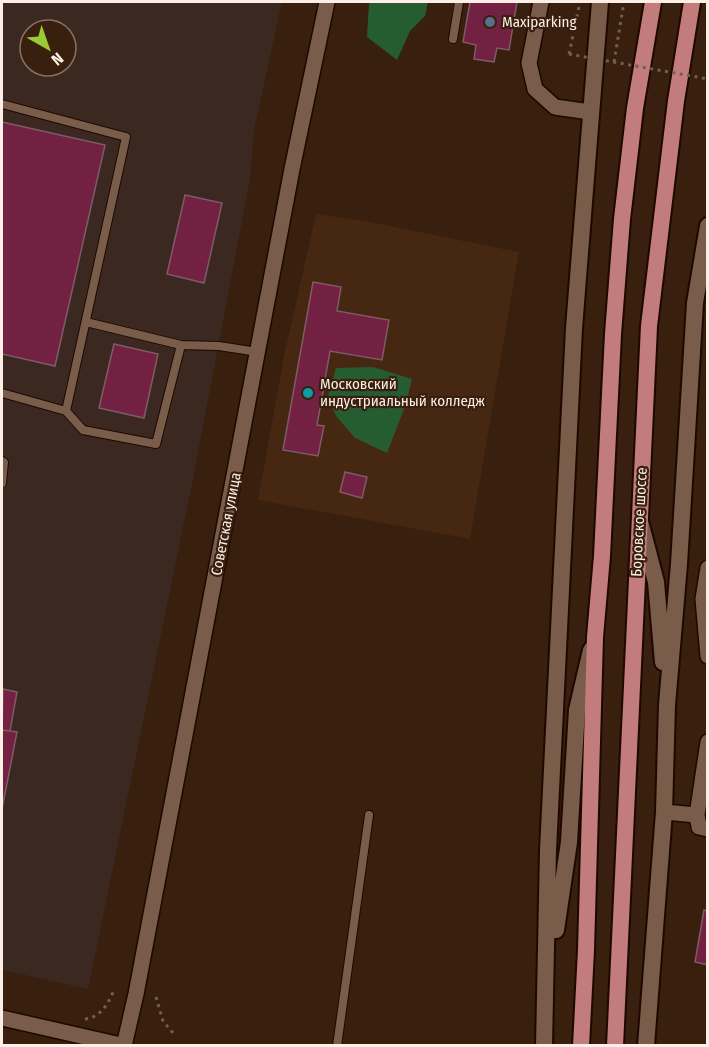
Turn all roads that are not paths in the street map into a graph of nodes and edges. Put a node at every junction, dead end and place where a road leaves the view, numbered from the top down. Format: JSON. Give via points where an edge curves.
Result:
{"nodes":[{"id":1,"x":327,"y":2,"type":"edge"},
{"id":2,"x":459,"y":2,"type":"edge"},
{"id":3,"x":541,"y":2,"type":"edge"},
{"id":4,"x":600,"y":2,"type":"edge"},
{"id":5,"x":653,"y":2,"type":"edge"},
{"id":6,"x":692,"y":2,"type":"edge"},
{"id":7,"x":453,"y":39,"type":"dead end"},
{"id":8,"x":2,"y":104,"type":"edge"},
{"id":9,"x":590,"y":112,"type":"junction"},
{"id":10,"x":708,"y":226,"type":"edge"},
{"id":11,"x":86,"y":322,"type":"junction"},
{"id":12,"x":181,"y":345,"type":"junction"},
{"id":13,"x":258,"y":352,"type":"junction"},
{"id":14,"x":2,"y":393,"type":"edge"},
{"id":15,"x":66,"y":411,"type":"junction"},
{"id":16,"x":2,"y":461,"type":"edge"},
{"id":17,"x":2,"y":483,"type":"edge"},
{"id":18,"x":639,"y":518,"type":"junction"},
{"id":19,"x":708,"y":568,"type":"edge"},
{"id":20,"x":705,"y":600,"type":"edge"},
{"id":21,"x":595,"y":637,"type":"junction"},
{"id":22,"x":708,"y":656,"type":"edge"},
{"id":23,"x":667,"y":705,"type":"junction"},
{"id":24,"x":708,"y":742,"type":"edge"},
{"id":25,"x":664,"y":812,"type":"junction"},
{"id":26,"x":369,"y":815,"type":"dead end"},
{"id":27,"x":697,"y":815,"type":"junction"},
{"id":28,"x":708,"y":829,"type":"edge"},
{"id":29,"x":546,"y":978,"type":"junction"},
{"id":30,"x":2,"y":1018,"type":"edge"},
{"id":31,"x":124,"y":1045,"type":"edge"},
{"id":32,"x":337,"y":1046,"type":"edge"},
{"id":33,"x":544,"y":1046,"type":"edge"},
{"id":34,"x":581,"y":1046,"type":"edge"},
{"id":35,"x":615,"y":1046,"type":"edge"},
{"id":36,"x":646,"y":1046,"type":"edge"}],
"edges":[{"from":1,"to":13,"type":"street","name":"Советская улица"},
{"from":2,"to":7,"type":"lane"},
{"from":3,"to":9,"type":"street","via":[[529,63],[535,89],[555,107]]},
{"from":4,"to":9,"type":"street"},
{"from":5,"to":21,"type":"main road","via":[[622,219]]},
{"from":6,"to":18,"type":"main road","name":"Боровское шоссе","via":[[649,326]]},
{"from":8,"to":11,"type":"lane","via":[[126,137]]},
{"from":9,"to":29,"type":"street","via":[[573,340],[548,850]]},
{"from":10,"to":23,"type":"street","via":[[695,303]]},
{"from":11,"to":12,"type":"lane"},
{"from":11,"to":15,"type":"lane"},
{"from":12,"to":13,"type":"lane"},
{"from":12,"to":15,"type":"lane","via":[[156,444],[83,430]]},
{"from":13,"to":31,"type":"street","name":"Советская улица"},
{"from":14,"to":15,"type":"lane"},
{"from":16,"to":17,"type":"lane"},
{"from":18,"to":23,"type":"street","via":[[656,582]]},
{"from":18,"to":35,"type":"main road","name":"Боровское шоссе"},
{"from":19,"to":20,"type":"street"},
{"from":20,"to":22,"type":"street"},
{"from":21,"to":29,"type":"street","via":[[577,710],[569,842]]},
{"from":21,"to":34,"type":"main road"},
{"from":23,"to":25,"type":"street"},
{"from":24,"to":27,"type":"street"},
{"from":25,"to":27,"type":"street"},
{"from":25,"to":36,"type":"street"},
{"from":26,"to":32,"type":"lane"},
{"from":27,"to":28,"type":"street","via":[[699,827]]},
{"from":29,"to":33,"type":"street"},
{"from":30,"to":31,"type":"street"}]}
